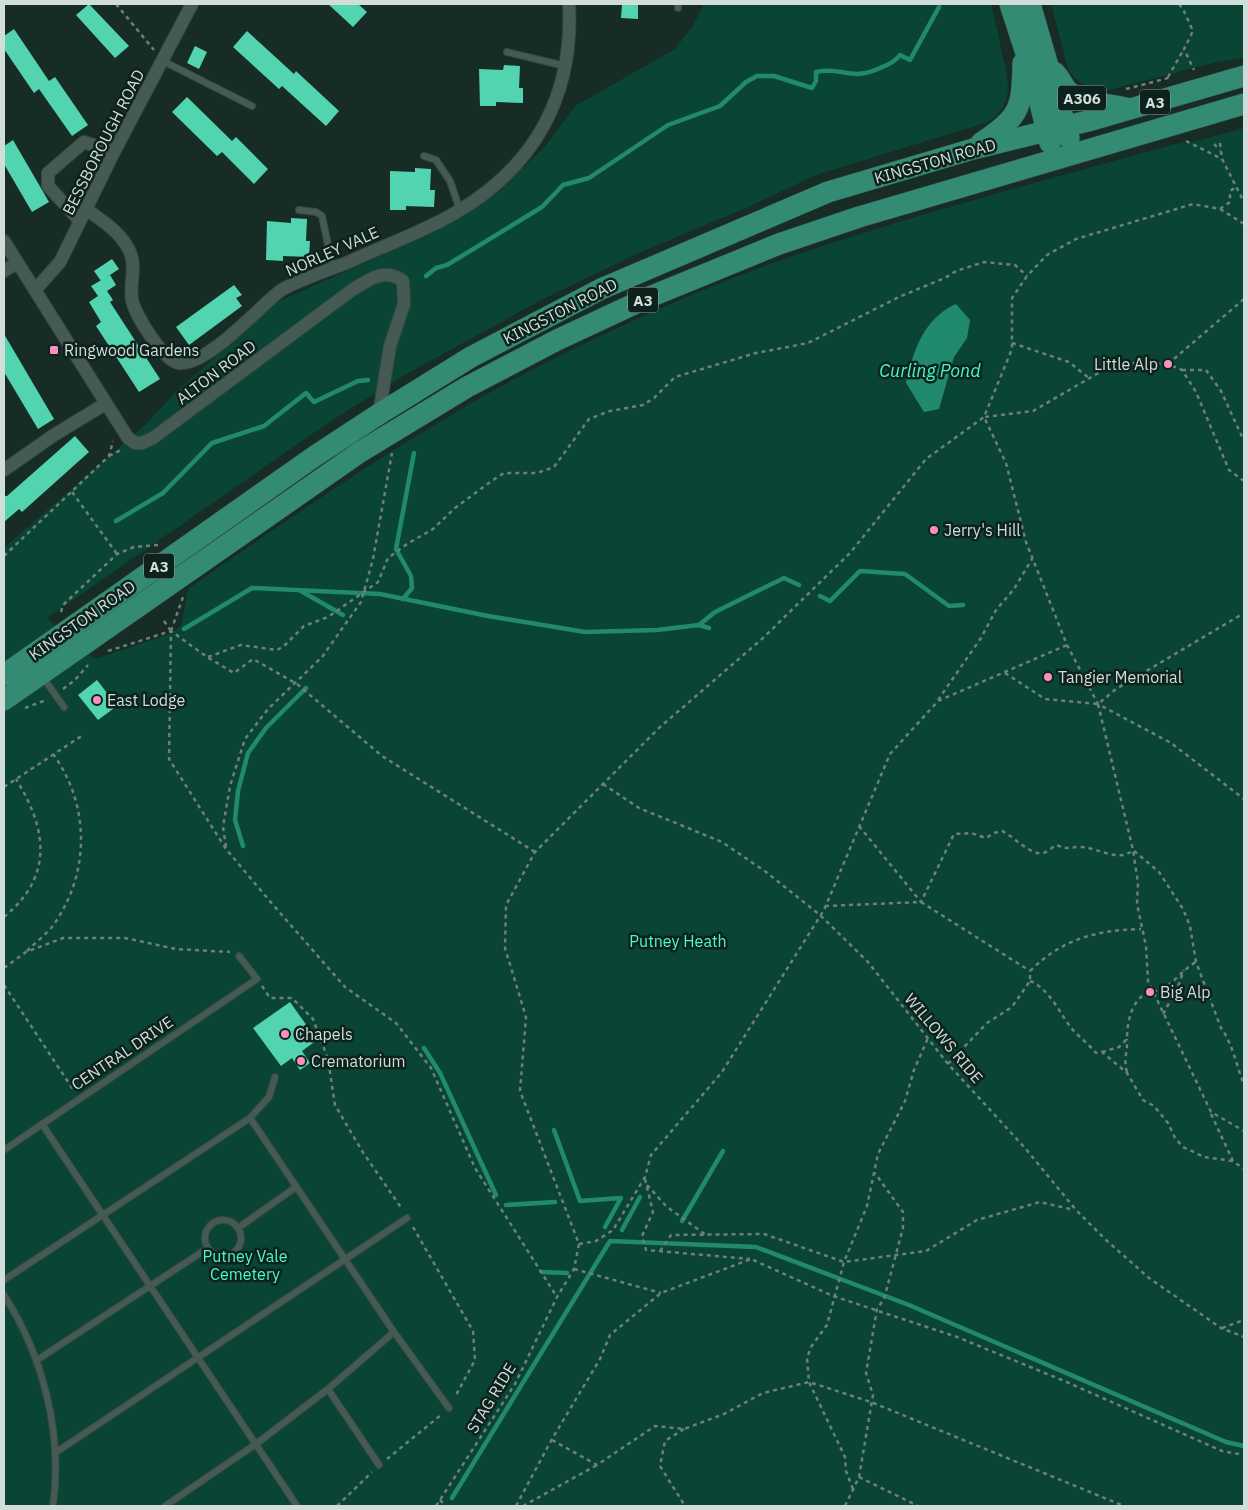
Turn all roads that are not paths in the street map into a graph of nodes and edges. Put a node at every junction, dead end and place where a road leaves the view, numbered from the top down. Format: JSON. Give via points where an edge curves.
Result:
{"nodes":[{"id":1,"x":192,"y":4,"type":"edge"},
{"id":2,"x":569,"y":4,"type":"edge"},
{"id":3,"x":1010,"y":4,"type":"edge"},
{"id":4,"x":1030,"y":4,"type":"edge"},
{"id":5,"x":1023,"y":44,"type":"junction"},
{"id":6,"x":507,"y":52,"type":"dead end"},
{"id":7,"x":163,"y":61,"type":"junction"},
{"id":8,"x":1046,"y":65,"type":"junction"},
{"id":9,"x":567,"y":66,"type":"junction"},
{"id":10,"x":1244,"y":76,"type":"edge"},
{"id":11,"x":1244,"y":104,"type":"edge"},
{"id":12,"x":252,"y":106,"type":"dead end"},
{"id":13,"x":1130,"y":109,"type":"junction"},
{"id":14,"x":1056,"y":129,"type":"junction"},
{"id":15,"x":973,"y":149,"type":"junction"},
{"id":16,"x":114,"y":152,"type":"junction"},
{"id":17,"x":1064,"y":155,"type":"junction"},
{"id":18,"x":424,"y":156,"type":"dead end"},
{"id":19,"x":86,"y":209,"type":"junction"},
{"id":20,"x":299,"y":210,"type":"dead end"},
{"id":21,"x":460,"y":210,"type":"junction"},
{"id":22,"x":80,"y":221,"type":"junction"},
{"id":23,"x":4,"y":241,"type":"edge"},
{"id":24,"x":17,"y":263,"type":"junction"},
{"id":25,"x":333,"y":268,"type":"junction"},
{"id":26,"x":4,"y":272,"type":"edge"},
{"id":27,"x":35,"y":290,"type":"junction"},
{"id":28,"x":105,"y":404,"type":"junction"},
{"id":29,"x":379,"y":414,"type":"junction"},
{"id":30,"x":4,"y":470,"type":"edge"},
{"id":31,"x":4,"y":675,"type":"edge"},
{"id":32,"x":41,"y":675,"type":"junction"},
{"id":33,"x":4,"y":700,"type":"edge"},
{"id":34,"x":64,"y":707,"type":"dead end"},
{"id":35,"x":238,"y":954,"type":"road end"},
{"id":36,"x":275,"y":1078,"type":"dead end"},
{"id":37,"x":250,"y":1118,"type":"junction"},
{"id":38,"x":42,"y":1124,"type":"junction"},
{"id":39,"x":4,"y":1150,"type":"edge"},
{"id":40,"x":296,"y":1187,"type":"junction"},
{"id":41,"x":102,"y":1215,"type":"junction"},
{"id":42,"x":407,"y":1218,"type":"dead end"},
{"id":43,"x":238,"y":1228,"type":"junction"},
{"id":44,"x":208,"y":1248,"type":"junction"},
{"id":45,"x":345,"y":1260,"type":"junction"},
{"id":46,"x":4,"y":1280,"type":"edge"},
{"id":47,"x":150,"y":1286,"type":"junction"},
{"id":48,"x":4,"y":1295,"type":"edge"},
{"id":49,"x":394,"y":1332,"type":"junction"},
{"id":50,"x":198,"y":1358,"type":"junction"},
{"id":51,"x":37,"y":1360,"type":"junction"},
{"id":52,"x":328,"y":1389,"type":"junction"},
{"id":53,"x":450,"y":1408,"type":"dead end"},
{"id":54,"x":256,"y":1444,"type":"junction"},
{"id":55,"x":55,"y":1454,"type":"junction"},
{"id":56,"x":379,"y":1465,"type":"dead end"},
{"id":57,"x":53,"y":1506,"type":"edge"},
{"id":58,"x":165,"y":1506,"type":"edge"},
{"id":59,"x":297,"y":1506,"type":"edge"}],
"edges":[{"from":1,"to":7,"type":"street","name":"BESSBOROUGH ROAD"},
{"from":2,"to":9,"type":"street","name":"NORLEY VALE"},
{"from":3,"to":5,"type":"highway","number":"A306"},
{"from":4,"to":8,"type":"highway","number":"A306"},
{"from":5,"to":14,"type":"highway","number":"A306"},
{"from":5,"to":15,"type":"highway","number":"A306","via":[[1022,80],[1016,112],[1009,123]]},
{"from":6,"to":9,"type":"lane"},
{"from":7,"to":12,"type":"lane"},
{"from":7,"to":16,"type":"street","name":"BESSBOROUGH ROAD"},
{"from":8,"to":13,"type":"highway","number":"A306","via":[[1074,95]]},
{"from":8,"to":14,"type":"highway","number":"A306"},
{"from":9,"to":21,"type":"street","name":"NORLEY VALE","via":[[557,100],[542,132],[504,179]]},
{"from":10,"to":13,"type":"highway","name":"KINGSTON ROAD","number":"A3"},
{"from":11,"to":17,"type":"highway","name":"KINGSTON ROAD","number":"A3"},
{"from":13,"to":14,"type":"highway","name":"KINGSTON ROAD","number":"A3"},
{"from":14,"to":15,"type":"highway","name":"KINGSTON ROAD","number":"A3"},
{"from":14,"to":17,"type":"highway","number":"A306"},
{"from":15,"to":29,"type":"highway","name":"KINGSTON ROAD","number":"A3","via":[[828,192],[601,289],[471,357]]},
{"from":16,"to":19,"type":"street","name":"BESSBOROUGH ROAD"},
{"from":16,"to":22,"type":"street","via":[[84,142],[48,173],[48,186]]},
{"from":17,"to":32,"type":"highway","name":"KINGSTON ROAD","number":"A3","via":[[779,244],[647,298],[556,340],[467,387],[360,452]]},
{"from":18,"to":21,"type":"lane","via":[[436,160],[450,181]]},
{"from":19,"to":22,"type":"street","name":"BESSBOROUGH ROAD"},
{"from":19,"to":25,"type":"street","name":"NORLEY VALE","via":[[117,232],[129,249],[134,266],[132,300],[142,322],[165,355],[177,363],[192,362],[230,336],[282,290]]},
{"from":20,"to":25,"type":"lane","via":[[322,216]]},
{"from":21,"to":25,"type":"street","name":"NORLEY VALE"},
{"from":22,"to":27,"type":"street","name":"BESSBOROUGH ROAD","via":[[60,262]]},
{"from":23,"to":24,"type":"street","name":"ALTON ROAD"},
{"from":24,"to":26,"type":"street"},
{"from":24,"to":27,"type":"street","name":"ALTON ROAD"},
{"from":27,"to":28,"type":"street","name":"ALTON ROAD"},
{"from":28,"to":29,"type":"street","name":"ALTON ROAD","via":[[135,443],[154,438],[352,290],[373,277],[388,274],[402,281],[405,293],[390,346]]},
{"from":28,"to":30,"type":"street","via":[[54,434]]},
{"from":29,"to":31,"type":"highway","name":"KINGSTON ROAD","number":"A3"},
{"from":32,"to":33,"type":"highway","name":"KINGSTON ROAD","number":"A3"},
{"from":32,"to":34,"type":"lane"},
{"from":35,"to":38,"type":"lane","name":"CENTRAL DRIVE","via":[[256,979]]},
{"from":36,"to":37,"type":"lane","via":[[269,1098]]},
{"from":37,"to":40,"type":"lane"},
{"from":37,"to":41,"type":"lane"},
{"from":38,"to":39,"type":"lane","name":"CENTRAL DRIVE"},
{"from":38,"to":41,"type":"lane"},
{"from":40,"to":43,"type":"lane"},
{"from":40,"to":45,"type":"lane"},
{"from":41,"to":46,"type":"lane"},
{"from":41,"to":47,"type":"lane"},
{"from":42,"to":45,"type":"lane"},
{"from":43,"to":44,"type":"lane","via":[[240,1246],[231,1255],[219,1256]]},
{"from":43,"to":44,"type":"lane","via":[[229,1220],[212,1223],[205,1233]]},
{"from":44,"to":47,"type":"lane"},
{"from":45,"to":49,"type":"lane"},
{"from":45,"to":50,"type":"lane"},
{"from":47,"to":50,"type":"lane"},
{"from":47,"to":51,"type":"lane"},
{"from":48,"to":51,"type":"lane","via":[[19,1319]]},
{"from":49,"to":52,"type":"lane"},
{"from":49,"to":53,"type":"lane"},
{"from":50,"to":54,"type":"lane"},
{"from":50,"to":55,"type":"lane"},
{"from":51,"to":55,"type":"lane","via":[[46,1392]]},
{"from":52,"to":54,"type":"lane"},
{"from":52,"to":56,"type":"lane"},
{"from":54,"to":58,"type":"lane"},
{"from":54,"to":59,"type":"lane"},
{"from":55,"to":57,"type":"lane"}]}
